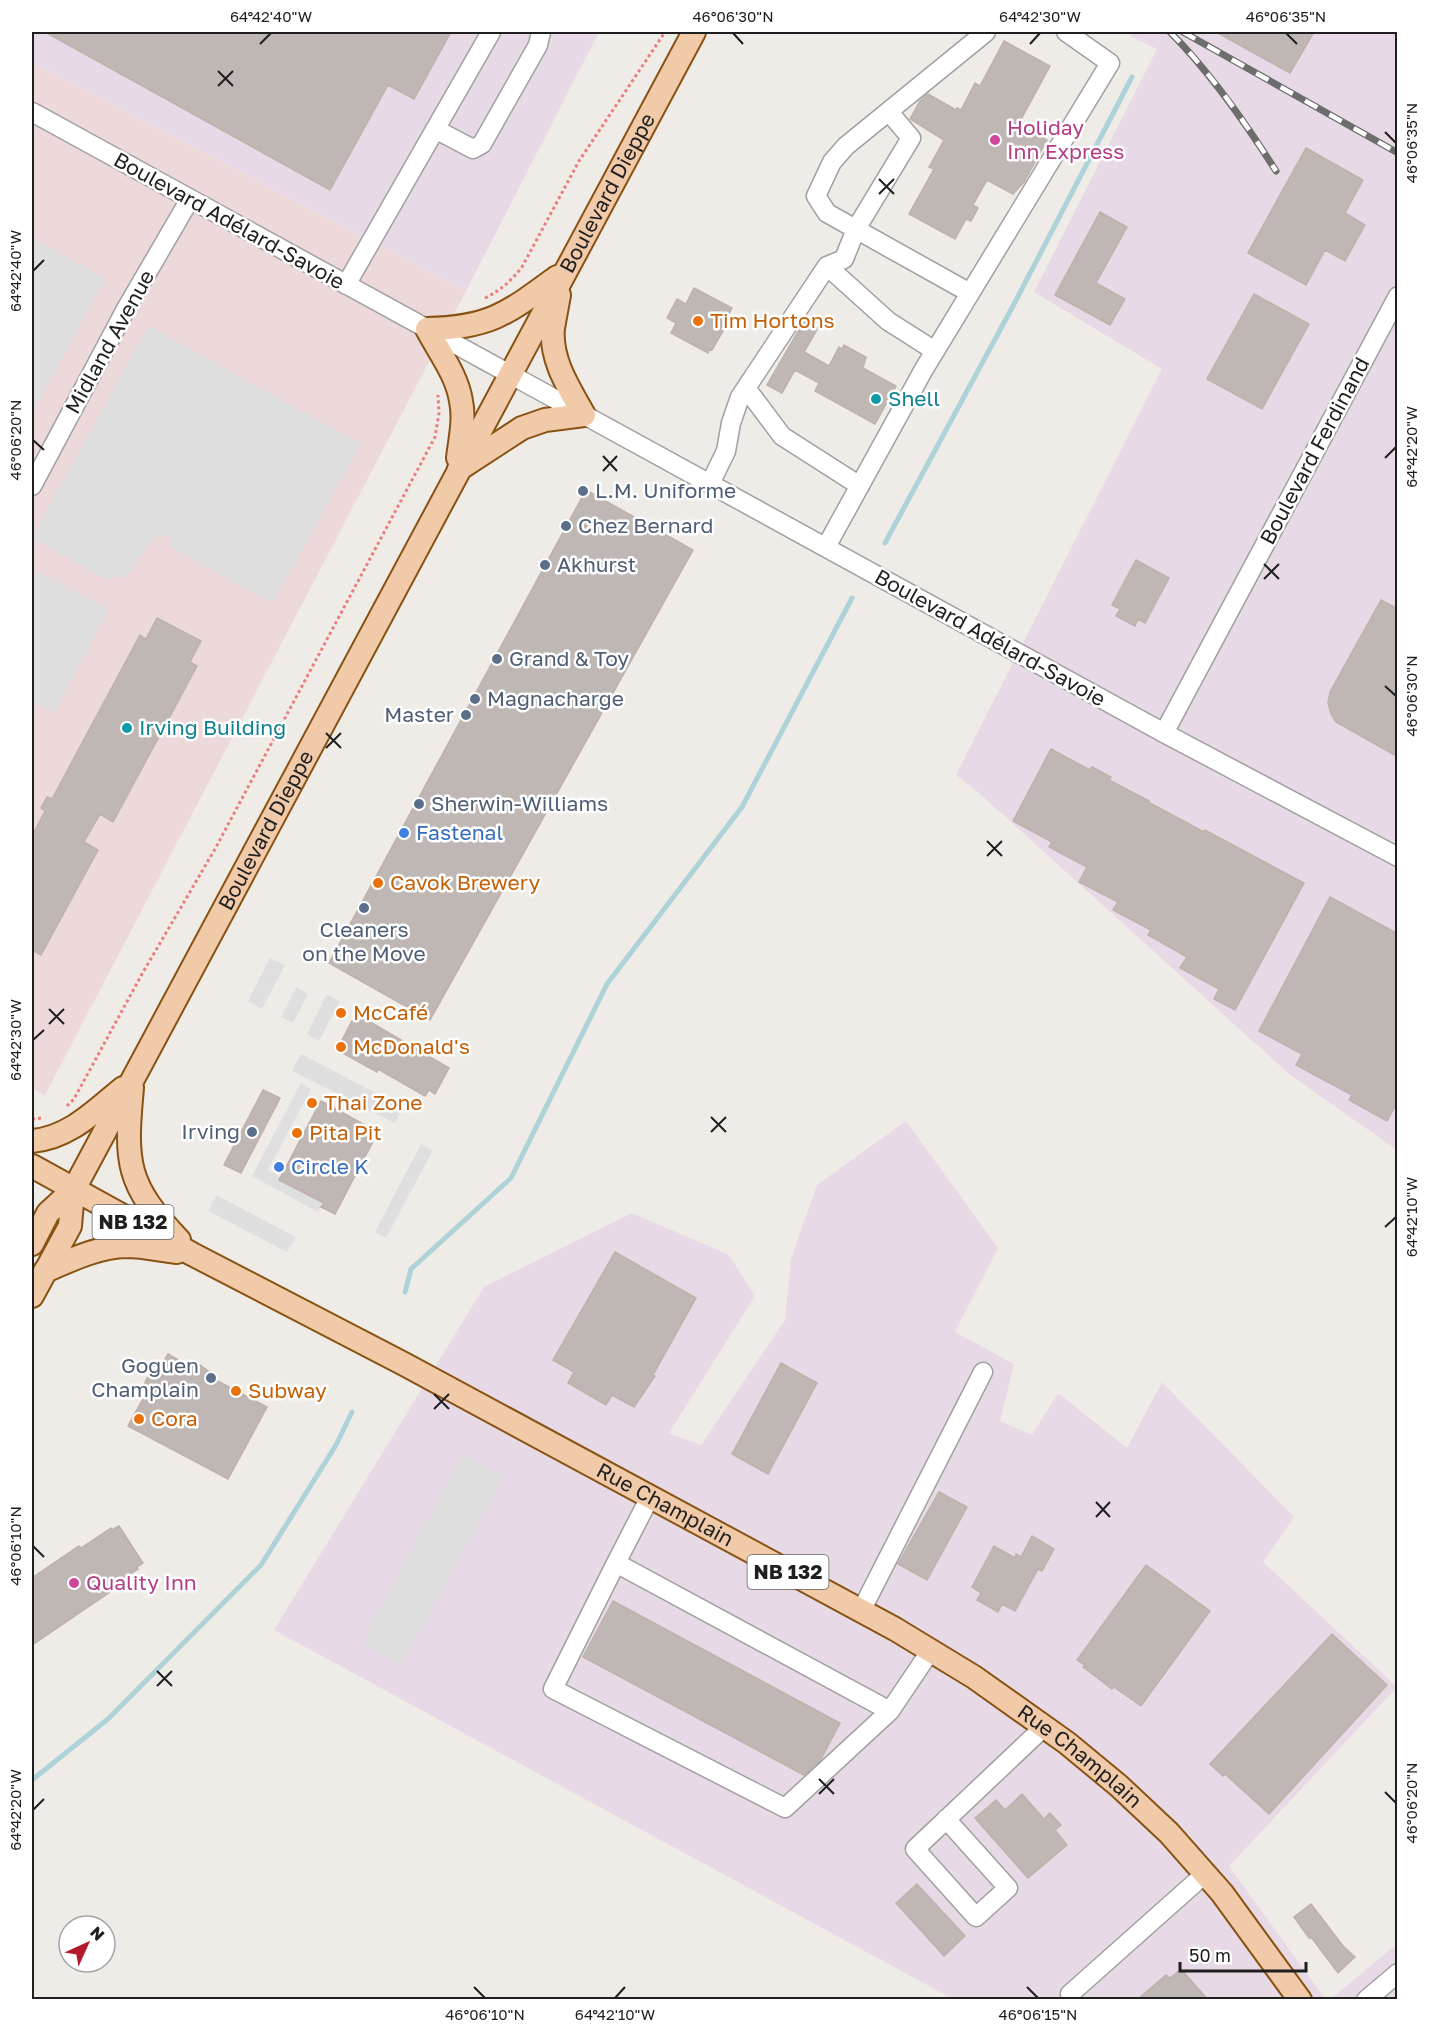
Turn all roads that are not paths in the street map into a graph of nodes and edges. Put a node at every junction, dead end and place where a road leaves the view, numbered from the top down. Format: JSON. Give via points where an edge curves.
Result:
{"nodes":[{"id":1,"x":490,"y":32,"type":"edge"},
{"id":2,"x":541,"y":32,"type":"edge"},
{"id":3,"x":694,"y":32,"type":"edge"},
{"id":4,"x":986,"y":32,"type":"edge"},
{"id":5,"x":1066,"y":32,"type":"edge"},
{"id":6,"x":32,"y":112,"type":"edge"},
{"id":7,"x":889,"y":112,"type":"junction"},
{"id":8,"x":435,"y":129,"type":"junction"},
{"id":9,"x":190,"y":200,"type":"junction"},
{"id":10,"x":856,"y":229,"type":"junction"},
{"id":11,"x":827,"y":266,"type":"junction"},
{"id":12,"x":563,"y":273,"type":"junction"},
{"id":13,"x":346,"y":285,"type":"junction"},
{"id":14,"x":970,"y":293,"type":"junction"},
{"id":15,"x":1398,"y":296,"type":"edge"},
{"id":16,"x":427,"y":329,"type":"junction"},
{"id":17,"x":935,"y":351,"type":"junction"},
{"id":18,"x":514,"y":364,"type":"junction"},
{"id":19,"x":746,"y":388,"type":"junction"},
{"id":20,"x":584,"y":415,"type":"junction"},
{"id":21,"x":457,"y":471,"type":"junction"},
{"id":22,"x":710,"y":484,"type":"junction"},
{"id":23,"x":32,"y":486,"type":"edge"},
{"id":24,"x":860,"y":486,"type":"junction"},
{"id":25,"x":826,"y":548,"type":"junction"},
{"id":26,"x":1164,"y":733,"type":"junction"},
{"id":27,"x":1398,"y":857,"type":"edge"},
{"id":28,"x":133,"y":1079,"type":"junction"},
{"id":29,"x":32,"y":1141,"type":"edge"},
{"id":30,"x":32,"y":1166,"type":"edge"},
{"id":31,"x":74,"y":1190,"type":"junction"},
{"id":32,"x":32,"y":1244,"type":"edge"},
{"id":33,"x":192,"y":1254,"type":"junction"},
{"id":34,"x":45,"y":1271,"type":"junction"},
{"id":35,"x":32,"y":1296,"type":"edge"},
{"id":36,"x":983,"y":1372,"type":"dead end"},
{"id":37,"x":650,"y":1497,"type":"junction"},
{"id":38,"x":616,"y":1563,"type":"junction"},
{"id":39,"x":861,"y":1611,"type":"junction"},
{"id":40,"x":931,"y":1650,"type":"junction"},
{"id":41,"x":890,"y":1711,"type":"junction"},
{"id":42,"x":1045,"y":1726,"type":"junction"},
{"id":43,"x":946,"y":1820,"type":"junction"},
{"id":44,"x":1206,"y":1873,"type":"junction"},
{"id":45,"x":1398,"y":1973,"type":"edge"},
{"id":46,"x":1070,"y":1994,"type":"dead end"},
{"id":47,"x":1300,"y":2000,"type":"edge"},
{"id":48,"x":1366,"y":2000,"type":"edge"}],
"edges":[{"from":1,"to":8,"type":"street"},
{"from":2,"to":8,"type":"street","via":[[538,45],[482,144],[473,148]]},
{"from":3,"to":12,"type":"main road","name":"Boulevard Dieppe"},
{"from":4,"to":7,"type":"street"},
{"from":5,"to":14,"type":"street","via":[[1110,63]]},
{"from":6,"to":9,"type":"street","name":"Boulevard Adélard-Savoie"},
{"from":7,"to":10,"type":"street","via":[[911,138]]},
{"from":7,"to":10,"type":"street","via":[[846,146],[832,162],[816,195],[827,213]]},
{"from":8,"to":13,"type":"street"},
{"from":9,"to":13,"type":"street","name":"Boulevard Adélard-Savoie"},
{"from":9,"to":23,"type":"street","name":"Midland Avenue","via":[[126,309]]},
{"from":10,"to":11,"type":"street","via":[[844,259]]},
{"from":10,"to":14,"type":"street"},
{"from":11,"to":17,"type":"street","via":[[888,321]]},
{"from":11,"to":19,"type":"street"},
{"from":12,"to":16,"type":"main road","via":[[519,305],[485,322]]},
{"from":12,"to":18,"type":"main road","name":"Boulevard Dieppe"},
{"from":12,"to":20,"type":"main road","via":[[553,329],[555,352]]},
{"from":13,"to":16,"type":"street","name":"Boulevard Adélard-Savoie"},
{"from":14,"to":17,"type":"street"},
{"from":15,"to":26,"type":"street","name":"Boulevard Ferdinand"},
{"from":16,"to":18,"type":"street","name":"Boulevard Adélard-Savoie"},
{"from":16,"to":21,"type":"main road","via":[[456,382],[461,401]]},
{"from":17,"to":24,"type":"street"},
{"from":18,"to":20,"type":"street","name":"Boulevard Adélard-Savoie"},
{"from":18,"to":21,"type":"main road","name":"Boulevard Dieppe"},
{"from":19,"to":22,"type":"street","via":[[731,423],[726,451]]},
{"from":19,"to":24,"type":"street","via":[[782,436]]},
{"from":20,"to":21,"type":"main road","via":[[545,420],[522,428]]},
{"from":20,"to":22,"type":"street","name":"Boulevard Adélard-Savoie"},
{"from":21,"to":28,"type":"main road","name":"Boulevard Dieppe"},
{"from":22,"to":25,"type":"street","name":"Boulevard Adélard-Savoie"},
{"from":24,"to":25,"type":"street"},
{"from":25,"to":26,"type":"street","name":"Boulevard Adélard-Savoie"},
{"from":26,"to":27,"type":"street","name":"Boulevard Adélard-Savoie"},
{"from":28,"to":29,"type":"main road","via":[[80,1124],[57,1136]]},
{"from":28,"to":31,"type":"main road","name":"Boulevard Dieppe"},
{"from":28,"to":33,"type":"main road","via":[[128,1136],[134,1178],[152,1210]]},
{"from":30,"to":31,"type":"main road","number":"NB 132"},
{"from":31,"to":32,"type":"main road","name":"Boulevard Dieppe","via":[[48,1213]]},
{"from":31,"to":33,"type":"main road","name":"Rue Champlain","number":"NB 132"},
{"from":31,"to":34,"type":"main road","name":"Boulevard Dieppe","via":[[70,1226]]},
{"from":33,"to":34,"type":"main road","via":[[112,1247]]},
{"from":33,"to":37,"type":"main road","name":"Rue Champlain","number":"NB 132"},
{"from":34,"to":35,"type":"main road","name":"Boulevard Dieppe"},
{"from":36,"to":39,"type":"street"},
{"from":37,"to":38,"type":"street"},
{"from":37,"to":39,"type":"main road","name":"Rue Champlain","number":"NB 132"},
{"from":38,"to":41,"type":"street"},
{"from":38,"to":41,"type":"street","via":[[553,1689],[785,1808]]},
{"from":39,"to":40,"type":"main road","name":"Rue Champlain","number":"NB 132"},
{"from":40,"to":41,"type":"street"},
{"from":40,"to":42,"type":"main road","name":"Rue Champlain","number":"NB 132"},
{"from":42,"to":43,"type":"street"},
{"from":42,"to":44,"type":"main road","name":"Rue Champlain","number":"NB 132","via":[[1119,1786]]},
{"from":43,"to":43,"type":"street","via":[[915,1849],[976,1917],[1008,1888]]},
{"from":44,"to":46,"type":"street"},
{"from":44,"to":47,"type":"main road","name":"Rue Champlain","number":"NB 132"},
{"from":45,"to":48,"type":"street"}]}
